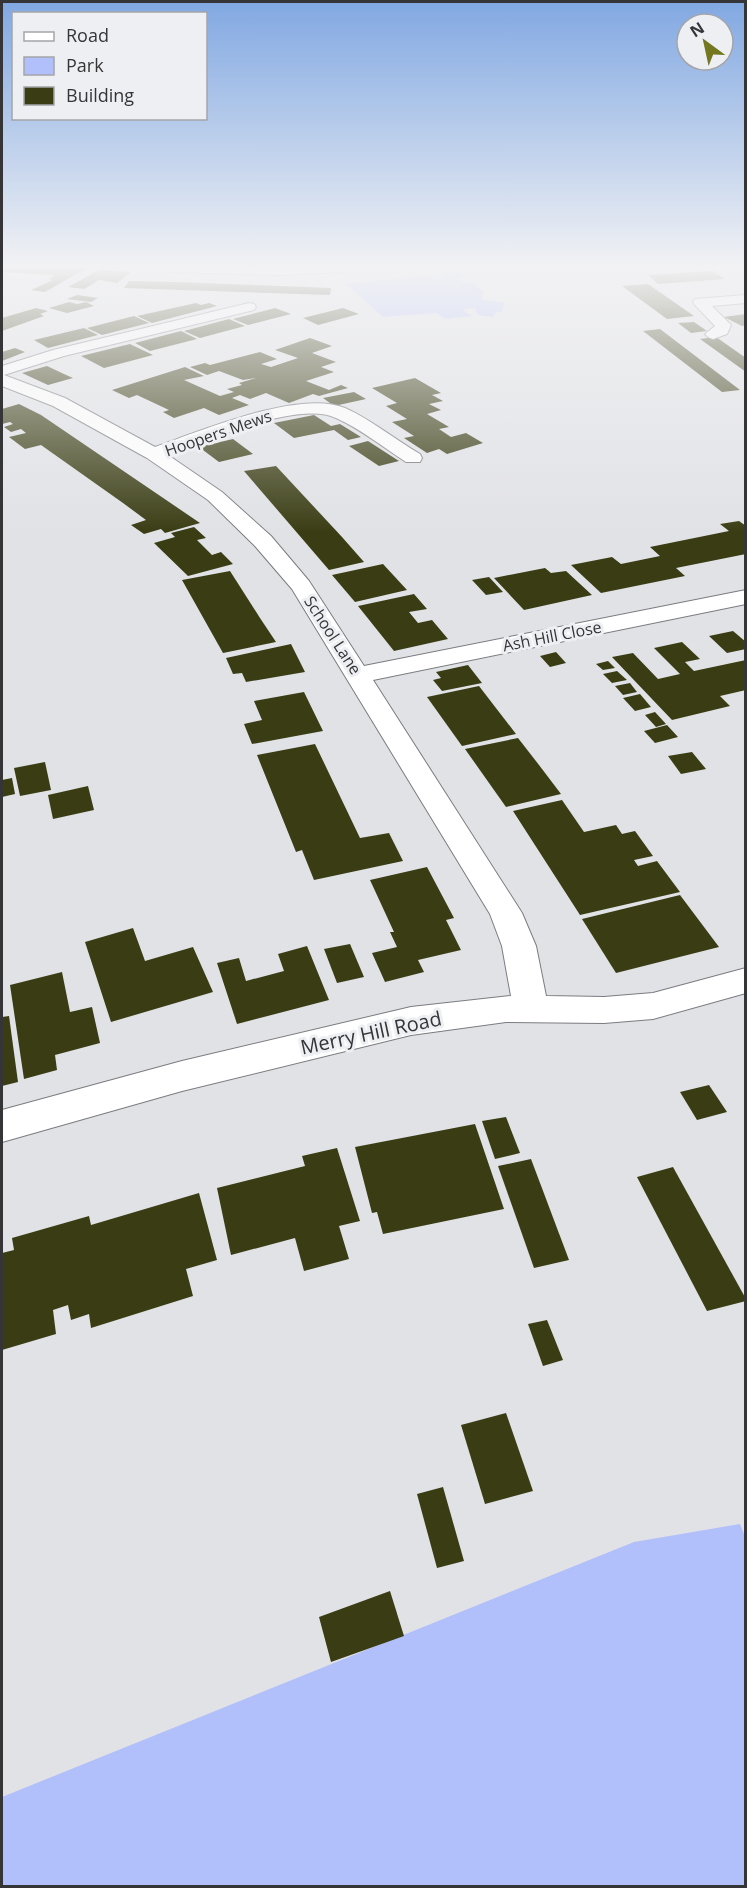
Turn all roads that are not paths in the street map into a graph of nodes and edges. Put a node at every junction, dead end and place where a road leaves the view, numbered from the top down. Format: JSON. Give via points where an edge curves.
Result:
{"nodes":[{"id":1,"x":49,"y":356,"type":"edge"},
{"id":2,"x":2,"y":371,"type":"edge"},
{"id":3,"x":2,"y":380,"type":"edge"},
{"id":4,"x":32,"y":390,"type":"junction"},
{"id":5,"x":2,"y":399,"type":"edge"},
{"id":6,"x":154,"y":454,"type":"junction"},
{"id":7,"x":413,"y":458,"type":"dead end"},
{"id":8,"x":746,"y":597,"type":"edge"},
{"id":9,"x":359,"y":675,"type":"junction"},
{"id":10,"x":746,"y":980,"type":"edge"},
{"id":11,"x":531,"y":1009,"type":"junction"},
{"id":12,"x":2,"y":1126,"type":"edge"}],
"edges":[{"from":1,"to":2,"type":"street"},
{"from":3,"to":4,"type":"street","name":"School Lane"},
{"from":4,"to":5,"type":"street"},
{"from":4,"to":6,"type":"street","name":"School Lane"},
{"from":6,"to":7,"type":"street","name":"Hoopers Mews","via":[[246,421],[310,409],[339,412]]},
{"from":6,"to":9,"type":"street","name":"School Lane","via":[[215,496],[262,541],[301,586]]},
{"from":8,"to":9,"type":"street","name":"Ash Hill Close"},
{"from":9,"to":11,"type":"street","name":"School Lane","via":[[506,913],[519,946]]},
{"from":10,"to":11,"type":"street","name":"Merry Hill Road","via":[[652,1006]]},
{"from":11,"to":12,"type":"street","name":"Merry Hill Road","via":[[411,1021],[182,1076]]}]}
